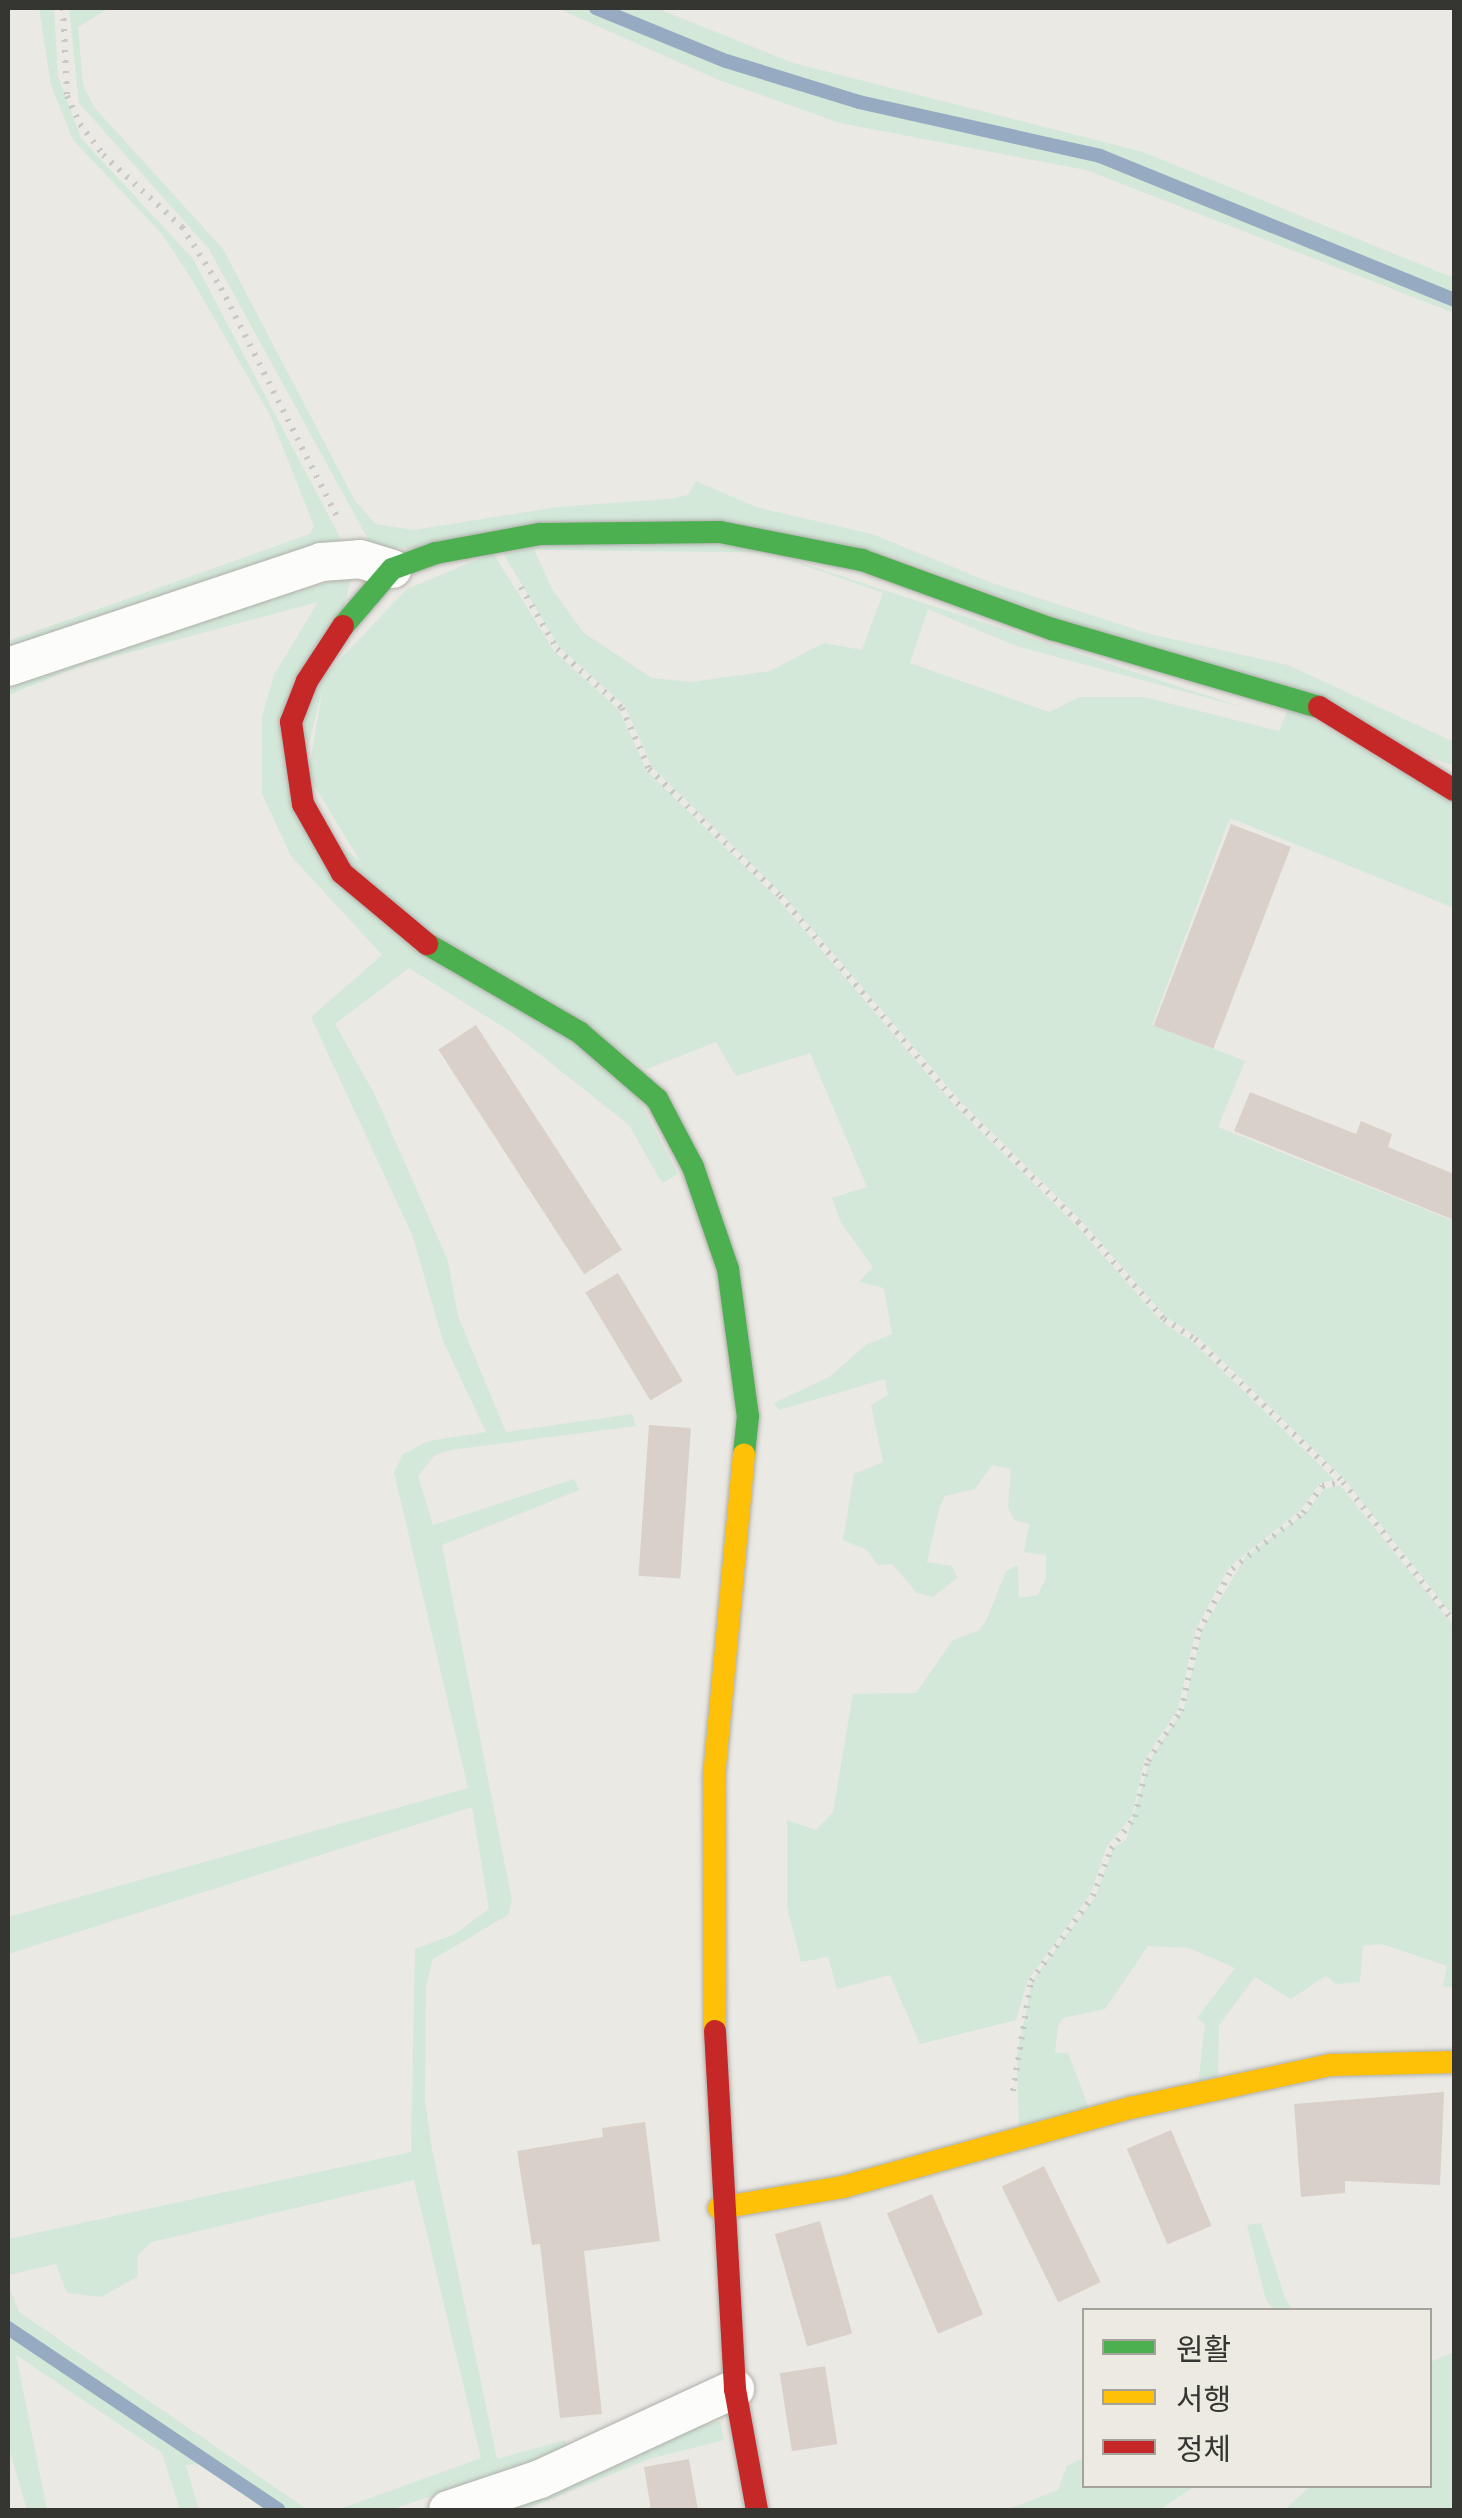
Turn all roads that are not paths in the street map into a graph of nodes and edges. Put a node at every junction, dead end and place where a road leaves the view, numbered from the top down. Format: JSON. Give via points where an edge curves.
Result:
{"nodes":[{"id":1,"x":376,"y":564,"type":"junction"},
{"id":2,"x":8,"y":667,"type":"edge"},
{"id":3,"x":1454,"y":790,"type":"edge"},
{"id":4,"x":1454,"y":2062,"type":"edge"},
{"id":5,"x":719,"y":2208,"type":"junction"},
{"id":6,"x":734,"y":2389,"type":"junction"},
{"id":7,"x":448,"y":2510,"type":"edge"},
{"id":8,"x":757,"y":2510,"type":"edge"}],
"edges":[{"from":1,"to":2,"type":"street","via":[[260,579]]},
{"from":1,"to":3,"type":"street","via":[[491,540],[661,529],[720,532],[862,560],[1052,629],[1295,697],[1338,715]]},
{"from":1,"to":5,"type":"street","via":[[291,722],[292,764],[321,844],[403,930],[578,1032],[658,1098],[694,1168],[728,1270],[748,1416],[714,1777]]},
{"from":4,"to":5,"type":"street","via":[[1331,2064],[1014,2137],[843,2187]]},
{"from":5,"to":6,"type":"street"},
{"from":6,"to":7,"type":"street","via":[[540,2479]]},
{"from":6,"to":8,"type":"street"}]}
